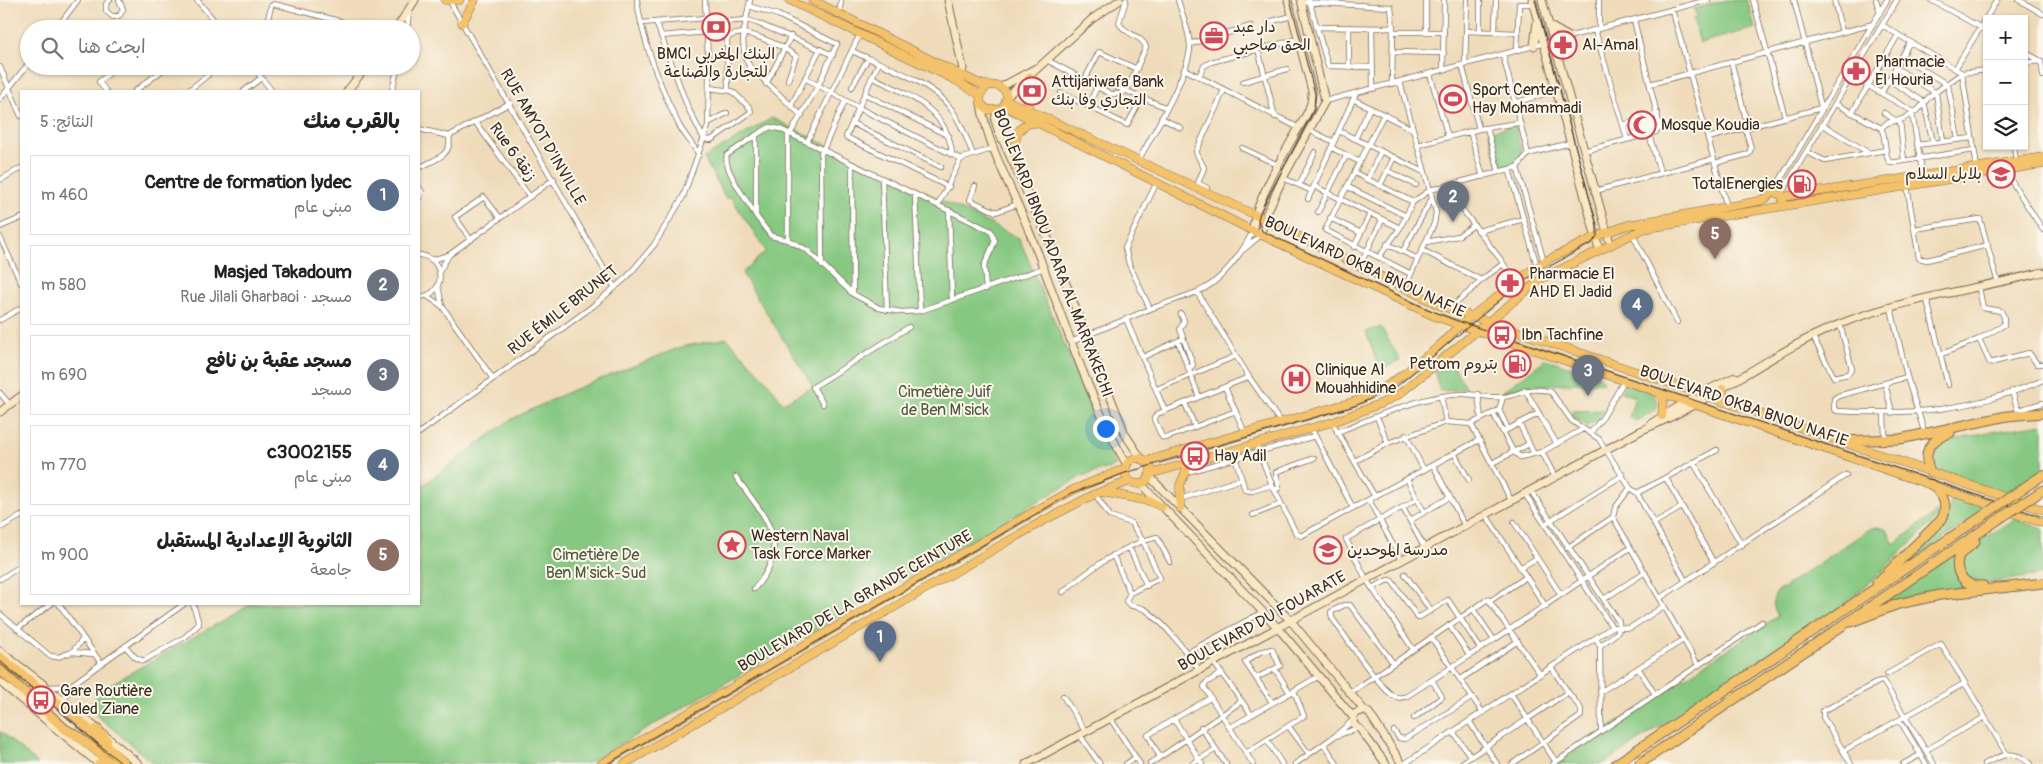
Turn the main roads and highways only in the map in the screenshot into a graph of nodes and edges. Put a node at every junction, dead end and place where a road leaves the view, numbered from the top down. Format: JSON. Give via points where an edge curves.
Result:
{"nodes":[{"id":1,"x":447,"y":0,"type":"edge"},
{"id":2,"x":460,"y":0,"type":"edge"},
{"id":3,"x":474,"y":0,"type":"edge"},
{"id":4,"x":789,"y":0,"type":"edge"},
{"id":5,"x":812,"y":0,"type":"edge"},
{"id":6,"x":462,"y":23,"type":"road end"},
{"id":7,"x":958,"y":77,"type":"junction"},
{"id":8,"x":1030,"y":77,"type":"road end"},
{"id":9,"x":987,"y":86,"type":"junction"},
{"id":10,"x":980,"y":95,"type":"junction"},
{"id":11,"x":1006,"y":101,"type":"junction"},
{"id":12,"x":1029,"y":110,"type":"junction"},
{"id":13,"x":1040,"y":124,"type":"junction"},
{"id":14,"x":2043,"y":157,"type":"edge"},
{"id":15,"x":2043,"y":164,"type":"edge"},
{"id":16,"x":1015,"y":166,"type":"road end"},
{"id":17,"x":1776,"y":195,"type":"junction"},
{"id":18,"x":1782,"y":205,"type":"junction"},
{"id":19,"x":1771,"y":208,"type":"junction"},
{"id":20,"x":1500,"y":313,"type":"junction"},
{"id":21,"x":1472,"y":317,"type":"junction"},
{"id":22,"x":1489,"y":322,"type":"junction"},
{"id":23,"x":1459,"y":326,"type":"junction"},
{"id":24,"x":1503,"y":327,"type":"junction"},
{"id":25,"x":1476,"y":332,"type":"junction"},
{"id":26,"x":1723,"y":389,"type":"road end"},
{"id":27,"x":1659,"y":392,"type":"junction"},
{"id":28,"x":1724,"y":402,"type":"junction"},
{"id":29,"x":2043,"y":413,"type":"edge"},
{"id":30,"x":1662,"y":416,"type":"road end"},
{"id":31,"x":2043,"y":419,"type":"edge"},
{"id":32,"x":1930,"y":433,"type":"junction"},
{"id":33,"x":1840,"y":441,"type":"junction"},
{"id":34,"x":1144,"y":461,"type":"junction"},
{"id":35,"x":1189,"y":464,"type":"junction"},
{"id":36,"x":1126,"y":467,"type":"junction"},
{"id":37,"x":1926,"y":471,"type":"junction"},
{"id":38,"x":1150,"y":475,"type":"junction"},
{"id":39,"x":2041,"y":476,"type":"edge"},
{"id":40,"x":1130,"y":481,"type":"junction"},
{"id":41,"x":1928,"y":483,"type":"junction"},
{"id":42,"x":2043,"y":490,"type":"edge"},
{"id":43,"x":1097,"y":493,"type":"junction"},
{"id":44,"x":1180,"y":503,"type":"road end"},
{"id":45,"x":1162,"y":507,"type":"road end"},
{"id":46,"x":2043,"y":510,"type":"edge"},
{"id":47,"x":2002,"y":517,"type":"junction"},
{"id":48,"x":2043,"y":523,"type":"edge"},
{"id":49,"x":2043,"y":578,"type":"edge"},
{"id":50,"x":2043,"y":583,"type":"edge"},
{"id":51,"x":1833,"y":618,"type":"junction"},
{"id":52,"x":1837,"y":627,"type":"junction"},
{"id":53,"x":0,"y":657,"type":"edge"},
{"id":54,"x":0,"y":670,"type":"edge"},
{"id":55,"x":97,"y":729,"type":"road end"},
{"id":56,"x":1617,"y":763,"type":"edge"},
{"id":57,"x":112,"y":764,"type":"edge"},
{"id":58,"x":126,"y":764,"type":"edge"},
{"id":59,"x":601,"y":764,"type":"edge"},
{"id":60,"x":624,"y":764,"type":"edge"},
{"id":61,"x":1639,"y":764,"type":"edge"}],
"edges":[{"from":1,"to":2,"type":"main road"},
{"from":3,"to":6,"type":"main road"},
{"from":4,"to":7,"type":"main road"},
{"from":5,"to":7,"type":"main road"},
{"from":7,"to":9,"type":"main road"},
{"from":7,"to":10,"type":"main road"},
{"from":8,"to":12,"type":"main road","via":[[1027,92]]},
{"from":9,"to":10,"type":"main road"},
{"from":9,"to":11,"type":"main road","via":[[995,84],[1001,87]]},
{"from":10,"to":11,"type":"main road","via":[[981,104],[988,110],[997,111]]},
{"from":11,"to":12,"type":"main road","name":"BOULEVARD OKBA BNOU NAFIE"},
{"from":11,"to":13,"type":"main road","name":"BOULEVARD OKBA BNOU NAFIE"},
{"from":12,"to":21,"type":"main road","name":"BOULEVARD OKBA BNOU NAFIE","via":[[1196,186],[1404,289]]},
{"from":13,"to":16,"type":"main road","via":[[1027,124],[1017,133]]},
{"from":13,"to":23,"type":"main road","name":"BOULEVARD OKBA BNOU NAFIE","via":[[1252,231]]},
{"from":14,"to":17,"type":"main road"},
{"from":15,"to":18,"type":"main road"},
{"from":17,"to":18,"type":"main road"},
{"from":17,"to":19,"type":"main road","via":[[1767,204]]},
{"from":17,"to":21,"type":"main road","via":[[1606,232],[1537,266]]},
{"from":18,"to":19,"type":"main road","via":[[1777,209]]},
{"from":19,"to":20,"type":"main road","via":[[1655,226],[1632,234],[1541,279]]},
{"from":20,"to":22,"type":"main road"},
{"from":20,"to":24,"type":"main road"},
{"from":21,"to":22,"type":"main road","name":"BOULEVARD OKBA BNOU NAFIE"},
{"from":21,"to":23,"type":"main road"},
{"from":22,"to":24,"type":"main road","name":"BOULEVARD OKBA BNOU NAFIE"},
{"from":22,"to":25,"type":"main road"},
{"from":23,"to":25,"type":"main road","name":"BOULEVARD OKBA BNOU NAFIE"},
{"from":23,"to":34,"type":"main road","via":[[1438,347],[1384,388],[1359,400]]},
{"from":24,"to":28,"type":"main road","name":"BOULEVARD OKBA BNOU NAFIE"},
{"from":25,"to":27,"type":"main road","name":"BOULEVARD OKBA BNOU NAFIE"},
{"from":25,"to":35,"type":"main road","via":[[1398,395],[1382,403],[1334,421]]},
{"from":26,"to":28,"type":"main road"},
{"from":27,"to":30,"type":"main road","via":[[1663,400]]},
{"from":27,"to":41,"type":"main road","name":"BOULEVARD OKBA BNOU NAFIE"},
{"from":28,"to":33,"type":"main road","name":"BOULEVARD OKBA BNOU NAFIE"},
{"from":29,"to":32,"type":"highway","via":[[2018,412]]},
{"from":31,"to":37,"type":"highway","via":[[1984,425],[1940,436],[1931,442],[1926,452]]},
{"from":32,"to":33,"type":"highway","via":[[1885,441]]},
{"from":32,"to":37,"type":"highway","via":[[1922,447]]},
{"from":33,"to":37,"type":"main road","name":"BOULEVARD OKBA BNOU NAFIE"},
{"from":34,"to":36,"type":"main road","via":[[1132,460]]},
{"from":34,"to":38,"type":"main road","via":[[1150,467]]},
{"from":35,"to":38,"type":"main road"},
{"from":35,"to":44,"type":"main road","via":[[1180,485]]},
{"from":36,"to":40,"type":"main road","via":[[1125,474]]},
{"from":36,"to":59,"type":"main road","name":"BOULEVARD DE LA GRANDE CEINTURE","via":[[1023,518]]},
{"from":37,"to":41,"type":"main road"},
{"from":37,"to":46,"type":"main road","name":"BOULEVARD OKBA BNOU NAFIE"},
{"from":38,"to":40,"type":"main road","via":[[1141,484]]},
{"from":39,"to":51,"type":"highway","bridge":true},
{"from":40,"to":43,"type":"main road","name":"BOULEVARD DE LA GRANDE CEINTURE"},
{"from":41,"to":48,"type":"main road","name":"BOULEVARD OKBA BNOU NAFIE"},
{"from":41,"to":51,"type":"highway","via":[[1944,499],[1946,512],[1942,519],[1875,584]]},
{"from":42,"to":47,"type":"highway","bridge":true},
{"from":43,"to":45,"type":"main road","via":[[1143,500]]},
{"from":43,"to":60,"type":"main road","name":"BOULEVARD DE LA GRANDE CEINTURE"},
{"from":47,"to":49,"type":"highway","via":[[1959,555],[1961,577],[1968,584],[1980,586]]},
{"from":47,"to":52,"type":"highway"},
{"from":50,"to":52,"type":"highway","via":[[1916,600]]},
{"from":51,"to":56,"type":"highway"},
{"from":52,"to":61,"type":"highway"},
{"from":53,"to":58,"type":"highway","via":[[25,672]]},
{"from":54,"to":57,"type":"highway","via":[[65,729]]},
{"from":55,"to":58,"type":"highway"}]}
